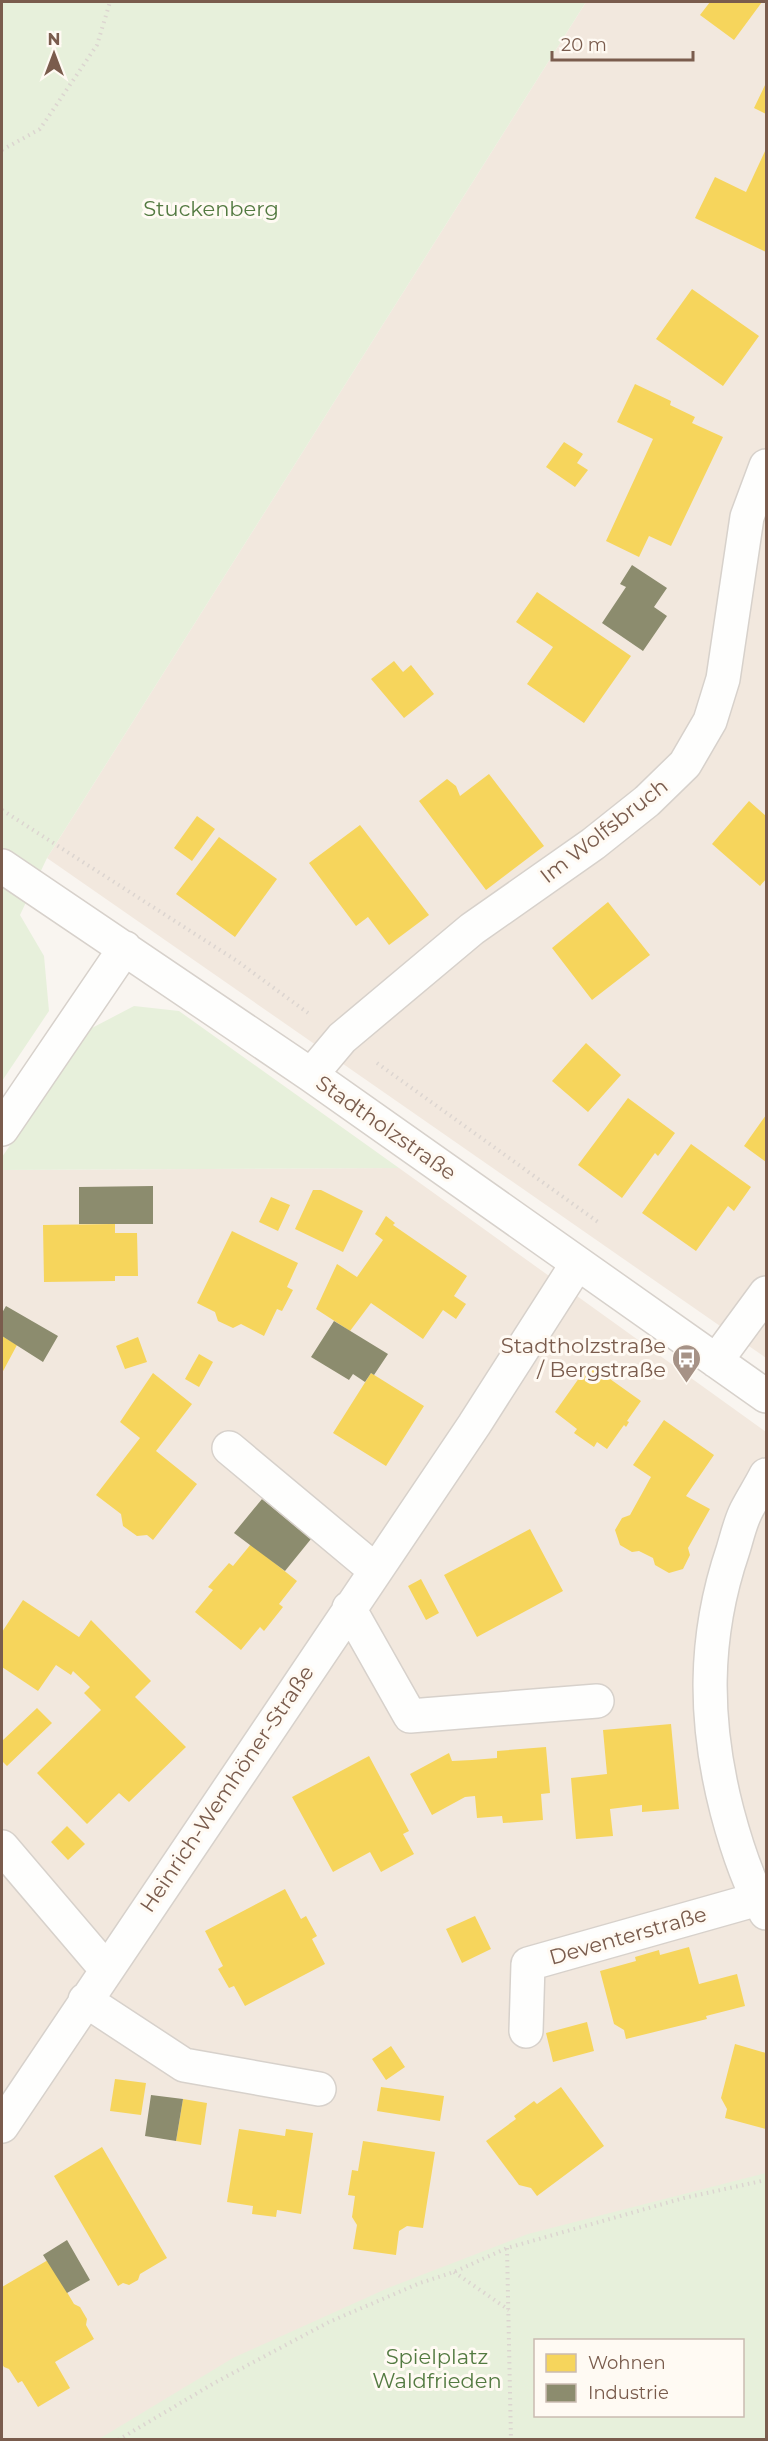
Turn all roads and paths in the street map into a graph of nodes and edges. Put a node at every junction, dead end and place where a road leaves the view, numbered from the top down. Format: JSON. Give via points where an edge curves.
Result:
{"nodes":[{"id":1,"x":110,"y":2,"type":"edge"},
{"id":2,"x":2,"y":150,"type":"edge"},
{"id":3,"x":766,"y":466,"type":"edge"},
{"id":4,"x":2,"y":810,"type":"edge"},
{"id":5,"x":2,"y":866,"type":"edge"},
{"id":6,"x":125,"y":948,"type":"junction"},
{"id":7,"x":342,"y":1038,"type":"junction"},
{"id":8,"x":311,"y":1075,"type":"junction"},
{"id":9,"x":2,"y":1129,"type":"edge"},
{"id":10,"x":602,"y":1225,"type":"dead end"},
{"id":11,"x":577,"y":1264,"type":"junction"},
{"id":12,"x":766,"y":1293,"type":"edge"},
{"id":13,"x":716,"y":1361,"type":"junction"},
{"id":14,"x":766,"y":1396,"type":"edge"},
{"id":15,"x":229,"y":1448,"type":"dead end"},
{"id":16,"x":766,"y":1475,"type":"edge"},
{"id":17,"x":375,"y":1570,"type":"junction"},
{"id":18,"x":349,"y":1608,"type":"junction"},
{"id":19,"x":597,"y":1701,"type":"dead end"},
{"id":20,"x":2,"y":1847,"type":"edge"},
{"id":21,"x":762,"y":1906,"type":"edge"},
{"id":22,"x":106,"y":1969,"type":"junction"},
{"id":23,"x":85,"y":2000,"type":"junction"},
{"id":24,"x":526,"y":2031,"type":"dead end"},
{"id":25,"x":319,"y":2089,"type":"dead end"},
{"id":26,"x":2,"y":2126,"type":"edge"},
{"id":27,"x":766,"y":2180,"type":"edge"},
{"id":28,"x":507,"y":2248,"type":"junction"},
{"id":29,"x":454,"y":2272,"type":"junction"},
{"id":30,"x":509,"y":2310,"type":"junction"},
{"id":31,"x":118,"y":2439,"type":"edge"},
{"id":32,"x":511,"y":2439,"type":"edge"}],
"edges":[{"from":1,"to":2,"type":"path","via":[[97,45],[40,129]]},
{"from":3,"to":7,"type":"street","name":"Im Wolfsbruch","via":[[747,516],[723,679],[710,721],[685,764],[593,844],[472,929]]},
{"from":4,"to":7,"type":"path","via":[[237,961]]},
{"from":5,"to":6,"type":"street","name":"Stadtholzstraße"},
{"from":6,"to":8,"type":"street","name":"Stadtholzstraße"},
{"from":6,"to":9,"type":"street"},
{"from":7,"to":8,"type":"street","name":"Im Wolfsbruch"},
{"from":7,"to":10,"type":"path"},
{"from":8,"to":11,"type":"street","name":"Stadtholzstraße"},
{"from":11,"to":13,"type":"street","name":"Stadtholzstraße"},
{"from":11,"to":17,"type":"street","name":"Heinrich-Wemhöner-Straße"},
{"from":12,"to":13,"type":"street"},
{"from":13,"to":14,"type":"street","name":"Stadtholzstraße"},
{"from":15,"to":17,"type":"street"},
{"from":16,"to":21,"type":"street","name":"Deventerstraße","via":[[745,1512],[724,1576],[711,1645],[709,1704],[718,1776],[734,1836]]},
{"from":17,"to":18,"type":"street","name":"Heinrich-Wemhöner-Straße"},
{"from":18,"to":19,"type":"street","via":[[410,1716]]},
{"from":18,"to":22,"type":"street","name":"Heinrich-Wemhöner-Straße"},
{"from":20,"to":22,"type":"street"},
{"from":21,"to":24,"type":"street","name":"Deventerstraße","via":[[528,1964]]},
{"from":22,"to":23,"type":"street","name":"Heinrich-Wemhöner-Straße"},
{"from":23,"to":25,"type":"street","via":[[184,2066]]},
{"from":23,"to":26,"type":"street","name":"Heinrich-Wemhöner-Straße"},
{"from":27,"to":28,"type":"path","via":[[684,2198]]},
{"from":28,"to":29,"type":"path"},
{"from":28,"to":30,"type":"path"},
{"from":29,"to":30,"type":"path"},
{"from":29,"to":31,"type":"path","via":[[329,2322]]},
{"from":30,"to":32,"type":"path"}]}
